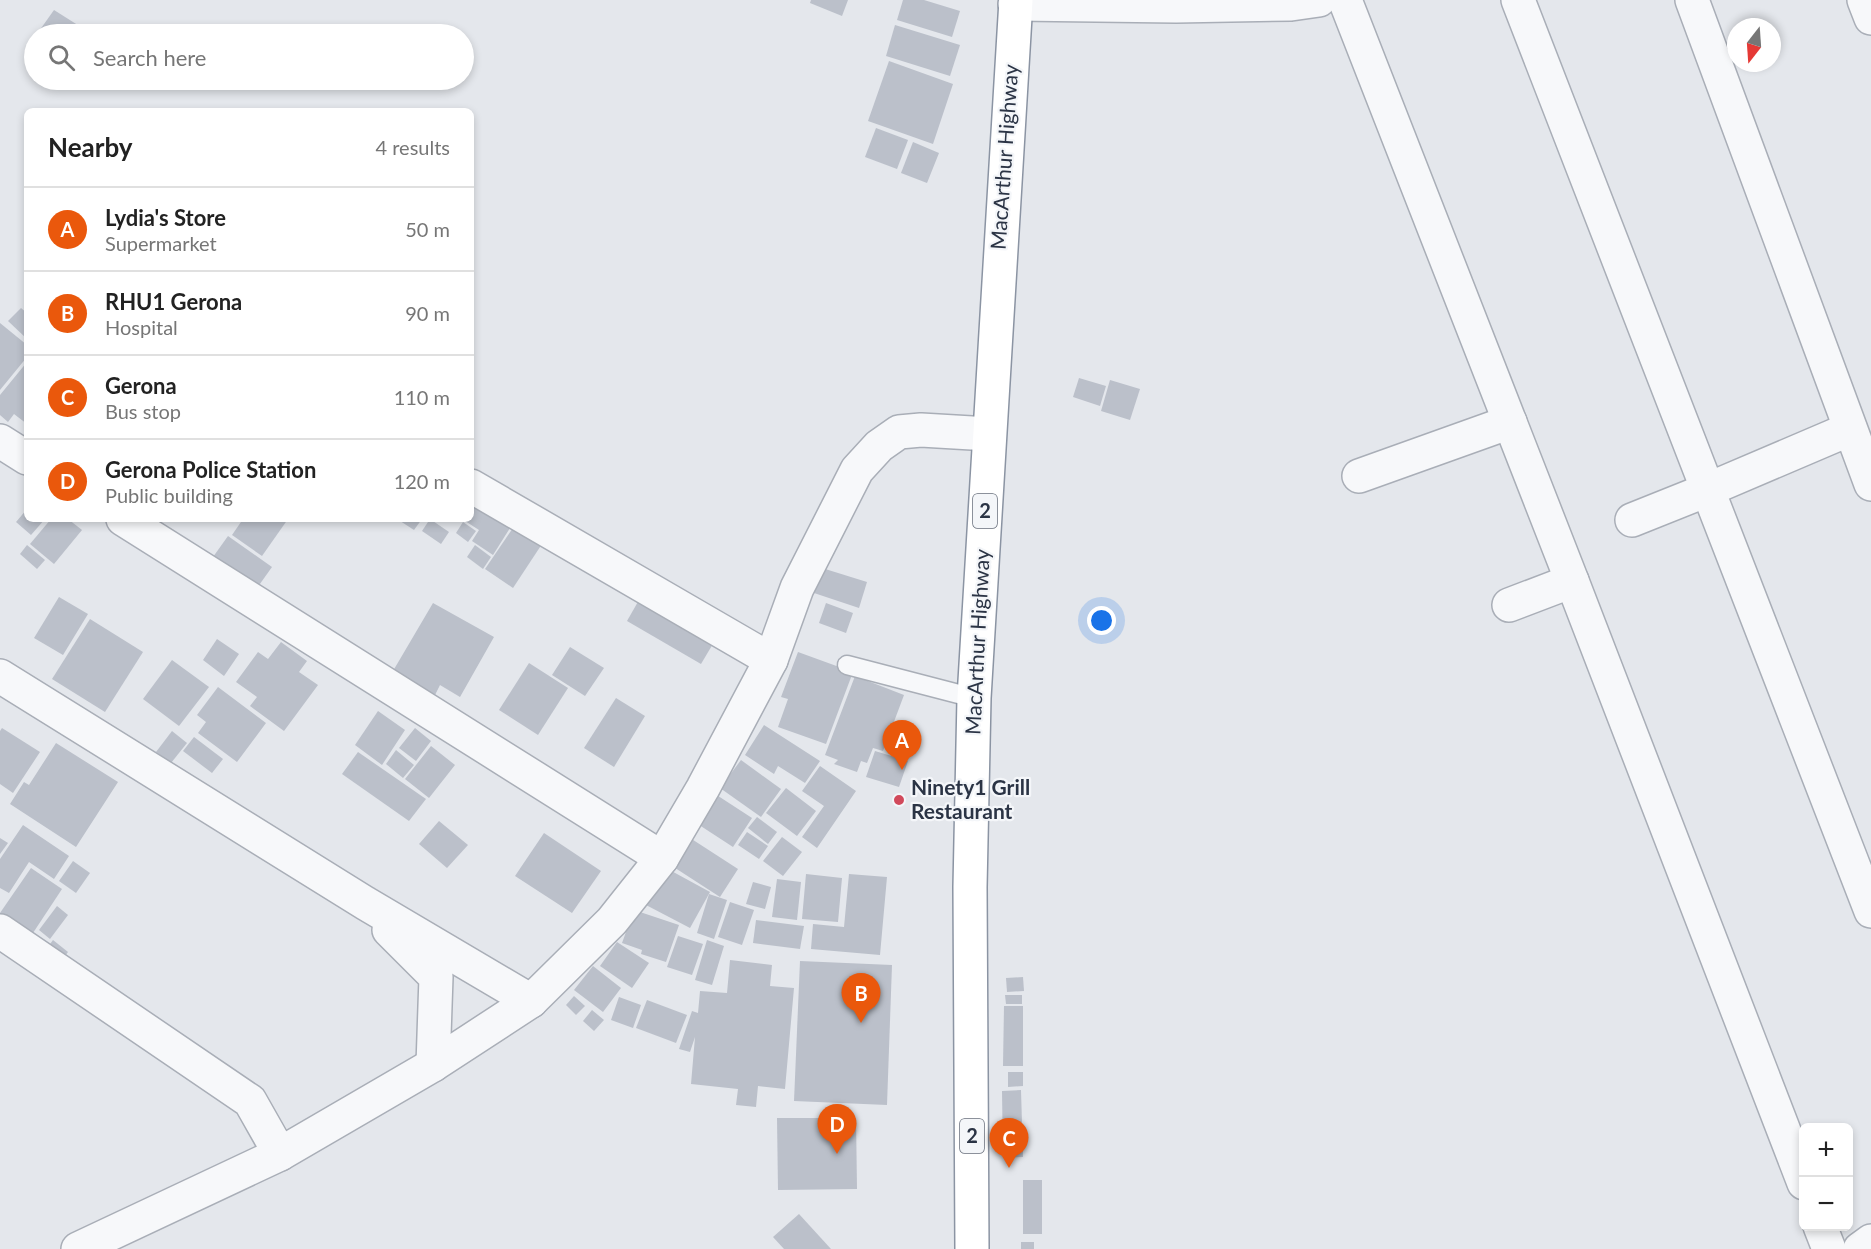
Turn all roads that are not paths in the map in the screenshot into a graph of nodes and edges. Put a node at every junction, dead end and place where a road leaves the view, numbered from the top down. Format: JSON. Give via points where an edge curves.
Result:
{"nodes":[{"id":1,"x":1319,"y":0,"type":"edge"},
{"id":2,"x":1345,"y":0,"type":"edge"},
{"id":3,"x":1518,"y":0,"type":"edge"},
{"id":4,"x":1692,"y":0,"type":"edge"},
{"id":5,"x":1864,"y":0,"type":"edge"},
{"id":6,"x":1016,"y":2,"type":"edge"},
{"id":7,"x":1871,"y":18,"type":"edge"},
{"id":8,"x":1510,"y":422,"type":"junction"},
{"id":9,"x":1850,"y":429,"type":"junction"},
{"id":10,"x":989,"y":434,"type":"junction"},
{"id":11,"x":0,"y":441,"type":"edge"},
{"id":12,"x":24,"y":456,"type":"edge"},
{"id":13,"x":1359,"y":476,"type":"dead end"},
{"id":14,"x":1871,"y":484,"type":"edge"},
{"id":15,"x":474,"y":488,"type":"edge"},
{"id":16,"x":1707,"y":490,"type":"junction"},
{"id":17,"x":1632,"y":520,"type":"dead end"},
{"id":18,"x":128,"y":522,"type":"edge"},
{"id":19,"x":1572,"y":581,"type":"junction"},
{"id":20,"x":1509,"y":605,"type":"dead end"},
{"id":21,"x":771,"y":660,"type":"junction"},
{"id":22,"x":847,"y":665,"type":"dead end"},
{"id":23,"x":0,"y":676,"type":"edge"},
{"id":24,"x":974,"y":698,"type":"junction"},
{"id":25,"x":662,"y":858,"type":"junction"},
{"id":26,"x":365,"y":903,"type":"junction"},
{"id":27,"x":1871,"y":911,"type":"edge"},
{"id":28,"x":0,"y":932,"type":"edge"},
{"id":29,"x":531,"y":1001,"type":"junction"},
{"id":30,"x":433,"y":1065,"type":"junction"},
{"id":31,"x":280,"y":1154,"type":"junction"},
{"id":32,"x":1801,"y":1177,"type":"edge"},
{"id":33,"x":1822,"y":1231,"type":"edge"},
{"id":34,"x":1871,"y":1241,"type":"edge"},
{"id":35,"x":78,"y":1249,"type":"edge"},
{"id":36,"x":972,"y":1249,"type":"edge"},
{"id":37,"x":1829,"y":1249,"type":"edge"},
{"id":38,"x":1860,"y":1249,"type":"edge"}],
"edges":[{"from":1,"to":6,"type":"street","via":[[1233,5]]},
{"from":2,"to":8,"type":"street"},
{"from":3,"to":16,"type":"street"},
{"from":4,"to":9,"type":"street"},
{"from":5,"to":7,"type":"street"},
{"from":6,"to":10,"type":"highway","name":"MacArthur Highway","number":"2"},
{"from":8,"to":13,"type":"street"},
{"from":8,"to":19,"type":"street"},
{"from":9,"to":14,"type":"street"},
{"from":9,"to":16,"type":"street"},
{"from":10,"to":21,"type":"street","via":[[899,432],[879,446],[856,470],[797,588]]},
{"from":10,"to":24,"type":"highway","name":"MacArthur Highway","number":"2"},
{"from":11,"to":12,"type":"street"},
{"from":15,"to":21,"type":"street"},
{"from":16,"to":17,"type":"street"},
{"from":16,"to":27,"type":"street"},
{"from":18,"to":25,"type":"street"},
{"from":19,"to":20,"type":"street"},
{"from":19,"to":32,"type":"street"},
{"from":21,"to":25,"type":"street"},
{"from":22,"to":24,"type":"lane"},
{"from":23,"to":26,"type":"street"},
{"from":24,"to":36,"type":"highway","name":"MacArthur Highway","number":"2","via":[[970,887]]},
{"from":25,"to":29,"type":"street","via":[[612,921]]},
{"from":26,"to":29,"type":"street"},
{"from":26,"to":30,"type":"street","via":[[435,977]]},
{"from":28,"to":31,"type":"street","via":[[250,1101]]},
{"from":29,"to":30,"type":"street"},
{"from":30,"to":31,"type":"street"},
{"from":31,"to":35,"type":"street"},
{"from":33,"to":37,"type":"street"},
{"from":34,"to":38,"type":"street"}]}
